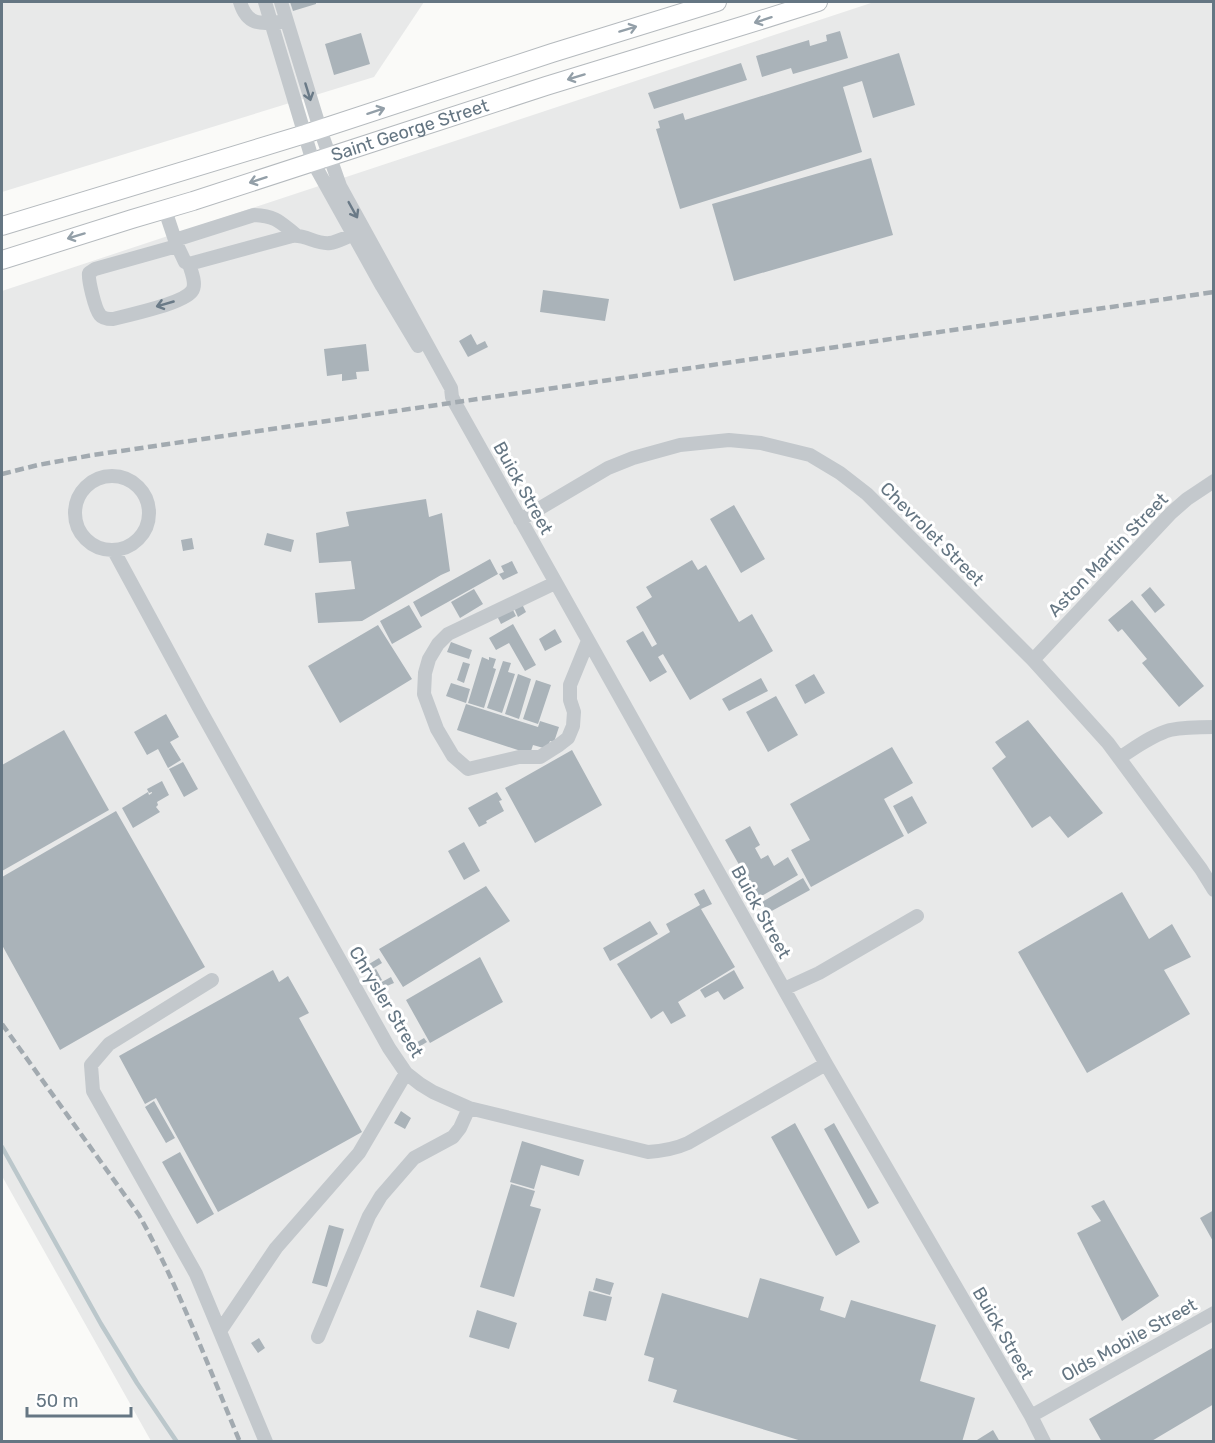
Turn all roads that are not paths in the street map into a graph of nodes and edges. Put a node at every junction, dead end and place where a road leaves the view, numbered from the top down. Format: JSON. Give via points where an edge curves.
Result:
{"nodes":[{"id":1,"x":240,"y":2,"type":"edge"},
{"id":2,"x":265,"y":2,"type":"edge"},
{"id":3,"x":280,"y":2,"type":"edge"},
{"id":4,"x":717,"y":2,"type":"edge"},
{"id":5,"x":818,"y":2,"type":"edge"},
{"id":6,"x":286,"y":21,"type":"junction"},
{"id":7,"x":272,"y":23,"type":"junction"},
{"id":8,"x":312,"y":132,"type":"junction"},
{"id":9,"x":321,"y":159,"type":"junction"},
{"id":10,"x":165,"y":210,"type":"junction"},
{"id":11,"x":2,"y":226,"type":"edge"},
{"id":12,"x":296,"y":235,"type":"junction"},
{"id":13,"x":353,"y":235,"type":"junction"},
{"id":14,"x":176,"y":243,"type":"junction"},
{"id":15,"x":2,"y":260,"type":"edge"},
{"id":16,"x":189,"y":264,"type":"junction"},
{"id":17,"x":452,"y":397,"type":"junction"},
{"id":18,"x":1214,"y":481,"type":"edge"},
{"id":19,"x":520,"y":520,"type":"junction"},
{"id":20,"x":114,"y":551,"type":"junction"},
{"id":21,"x":555,"y":583,"type":"junction"},
{"id":22,"x":588,"y":641,"type":"junction"},
{"id":23,"x":1034,"y":660,"type":"junction"},
{"id":24,"x":1214,"y":728,"type":"edge"},
{"id":25,"x":1119,"y":758,"type":"junction"},
{"id":26,"x":1208,"y":866,"type":"edge"},
{"id":27,"x":1214,"y":890,"type":"edge"},
{"id":28,"x":917,"y":916,"type":"dead end"},
{"id":29,"x":212,"y":980,"type":"dead end"},
{"id":30,"x":784,"y":989,"type":"junction"},
{"id":31,"x":826,"y":1064,"type":"junction"},
{"id":32,"x":406,"y":1073,"type":"junction"},
{"id":33,"x":469,"y":1108,"type":"junction"},
{"id":34,"x":1214,"y":1313,"type":"edge"},
{"id":35,"x":220,"y":1331,"type":"junction"},
{"id":36,"x":318,"y":1337,"type":"dead end"},
{"id":37,"x":1031,"y":1416,"type":"junction"},
{"id":38,"x":266,"y":1442,"type":"edge"},
{"id":39,"x":1044,"y":1442,"type":"edge"}],
"edges":[{"from":1,"to":7,"type":"lane","via":[[249,19]]},
{"from":2,"to":7,"type":"lane"},
{"from":3,"to":6,"type":"lane"},
{"from":8,"to":4,"type":"main road","name":"Saint George Street","one_way":true},
{"from":5,"to":9,"type":"main road","name":"Saint George Street","one_way":true},
{"from":6,"to":7,"type":"lane"},
{"from":6,"to":8,"type":"lane","one_way":true},
{"from":7,"to":8,"type":"lane"},
{"from":8,"to":9,"type":"lane","name":"Buick Street"},
{"from":8,"to":11,"type":"main road","name":"Saint George Street"},
{"from":9,"to":10,"type":"main road","name":"Saint George Street","one_way":true},
{"from":9,"to":13,"type":"lane","name":"Buick Street"},
{"from":9,"to":17,"type":"lane","name":"Buick Street","one_way":true,"via":[[340,186],[451,388]]},
{"from":10,"to":14,"type":"lane"},
{"from":10,"to":15,"type":"main road","name":"Saint George Street","one_way":true},
{"from":12,"to":13,"type":"lane","via":[[329,243]]},
{"from":12,"to":14,"type":"lane","via":[[275,219],[254,215]]},
{"from":12,"to":16,"type":"lane"},
{"from":13,"to":17,"type":"lane","name":"Buick Street","via":[[445,392]]},
{"from":14,"to":16,"type":"lane"},
{"from":16,"to":14,"type":"lane","one_way":true,"via":[[194,285],[178,301],[113,320],[100,315],[89,273]]},
{"from":17,"to":19,"type":"lane","name":"Buick Street"},
{"from":18,"to":23,"type":"lane","name":"Aston Martin Street","via":[[1171,513]]},
{"from":19,"to":21,"type":"lane","name":"Buick Street"},
{"from":19,"to":23,"type":"lane","name":"Chevrolet Street","via":[[608,468],[658,450],[729,440],[787,449],[810,456],[867,494]]},
{"from":20,"to":20,"type":"lane","via":[[88,542],[75,518],[81,491],[104,476],[131,480],[142,489],[150,515],[139,540]]},
{"from":20,"to":32,"type":"lane","name":"Chrysler Street"},
{"from":21,"to":22,"type":"lane","name":"Buick Street"},
{"from":21,"to":22,"type":"lane","via":[[448,634],[432,653],[425,673],[424,694],[436,729],[453,756],[468,769],[540,757],[566,740],[573,726],[570,685]]},
{"from":22,"to":30,"type":"lane","name":"Buick Street"},
{"from":23,"to":25,"type":"lane","name":"Chevrolet Street"},
{"from":24,"to":25,"type":"lane","via":[[1170,730]]},
{"from":25,"to":26,"type":"lane","name":"Chevrolet Street"},
{"from":26,"to":27,"type":"lane","name":"Chevrolet Street"},
{"from":28,"to":30,"type":"lane"},
{"from":29,"to":35,"type":"lane","via":[[109,1044],[92,1065],[93,1091],[196,1274]]},
{"from":30,"to":31,"type":"lane","name":"Buick Street"},
{"from":31,"to":33,"type":"lane","name":"Chrysler Street","via":[[688,1143],[667,1150],[648,1152]]},
{"from":31,"to":37,"type":"lane","name":"Buick Street"},
{"from":32,"to":33,"type":"lane","name":"Chrysler Street","via":[[433,1092]]},
{"from":32,"to":35,"type":"lane","via":[[354,1160],[276,1248]]},
{"from":33,"to":36,"type":"lane","via":[[457,1133],[414,1158],[381,1196]]},
{"from":34,"to":37,"type":"lane","name":"Olds Mobile Street"},
{"from":35,"to":38,"type":"lane"},
{"from":37,"to":39,"type":"lane","name":"Buick Street"}]}
